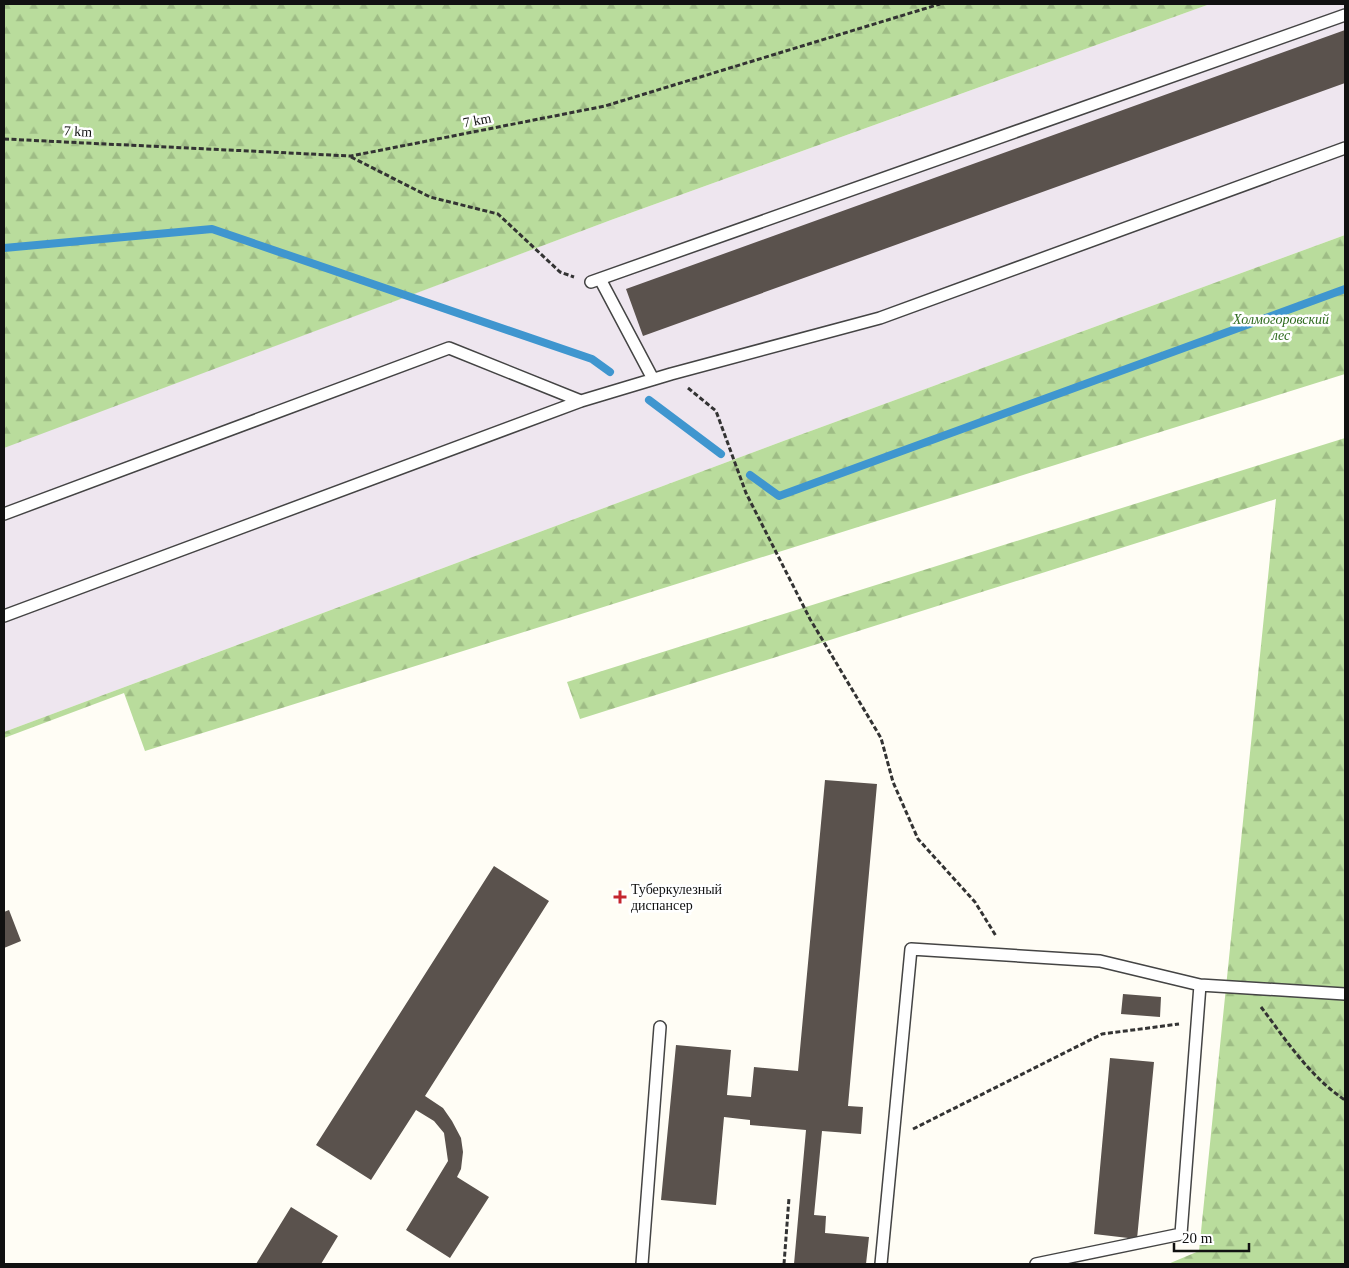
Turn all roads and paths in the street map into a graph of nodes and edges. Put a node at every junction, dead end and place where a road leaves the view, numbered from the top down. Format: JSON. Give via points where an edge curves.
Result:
{"nodes":[{"id":1,"x":940,"y":4,"type":"edge"},
{"id":2,"x":1345,"y":15,"type":"edge"},
{"id":3,"x":4,"y":139,"type":"edge"},
{"id":4,"x":1345,"y":148,"type":"edge"},
{"id":5,"x":351,"y":156,"type":"junction"},
{"id":6,"x":595,"y":281,"type":"junction"},
{"id":7,"x":671,"y":374,"type":"junction"},
{"id":8,"x":653,"y":379,"type":"junction"},
{"id":9,"x":581,"y":401,"type":"junction"},
{"id":10,"x":4,"y":514,"type":"edge"},
{"id":11,"x":4,"y":616,"type":"edge"},
{"id":12,"x":1009,"y":955,"type":"junction"},
{"id":13,"x":1200,"y":985,"type":"junction"},
{"id":14,"x":1246,"y":986,"type":"junction"},
{"id":15,"x":1345,"y":994,"type":"edge"},
{"id":16,"x":1197,"y":1022,"type":"junction"},
{"id":17,"x":660,"y":1027,"type":"dead end"},
{"id":18,"x":1345,"y":1100,"type":"edge"},
{"id":19,"x":892,"y":1139,"type":"junction"},
{"id":20,"x":789,"y":1198,"type":"dead end"},
{"id":21,"x":642,"y":1264,"type":"edge"},
{"id":22,"x":784,"y":1264,"type":"edge"},
{"id":23,"x":881,"y":1264,"type":"edge"},
{"id":24,"x":1036,"y":1264,"type":"edge"}],
"edges":[{"from":1,"to":5,"type":"path","name":"7 km","via":[[605,106]]},
{"from":2,"to":6,"type":"lane"},
{"from":3,"to":5,"type":"path","name":"7 km"},
{"from":4,"to":7,"type":"lane","via":[[880,318]]},
{"from":5,"to":6,"type":"path","via":[[430,197],[498,214],[560,272]]},
{"from":6,"to":8,"type":"lane"},
{"from":7,"to":8,"type":"lane"},
{"from":7,"to":12,"type":"path","via":[[716,410],[746,493],[810,619],[881,738],[894,782],[918,839],[975,902]]},
{"from":8,"to":9,"type":"lane"},
{"from":9,"to":10,"type":"lane","via":[[449,348]]},
{"from":9,"to":11,"type":"lane"},
{"from":12,"to":13,"type":"lane","via":[[1100,961]]},
{"from":12,"to":19,"type":"lane","via":[[911,949]]},
{"from":13,"to":14,"type":"lane"},
{"from":13,"to":16,"type":"lane"},
{"from":14,"to":15,"type":"lane"},
{"from":14,"to":18,"type":"path","via":[[1306,1065]]},
{"from":16,"to":19,"type":"path","via":[[1102,1034]]},
{"from":16,"to":24,"type":"lane","via":[[1181,1234]]},
{"from":17,"to":21,"type":"lane"},
{"from":19,"to":23,"type":"lane"},
{"from":20,"to":22,"type":"path"}]}
